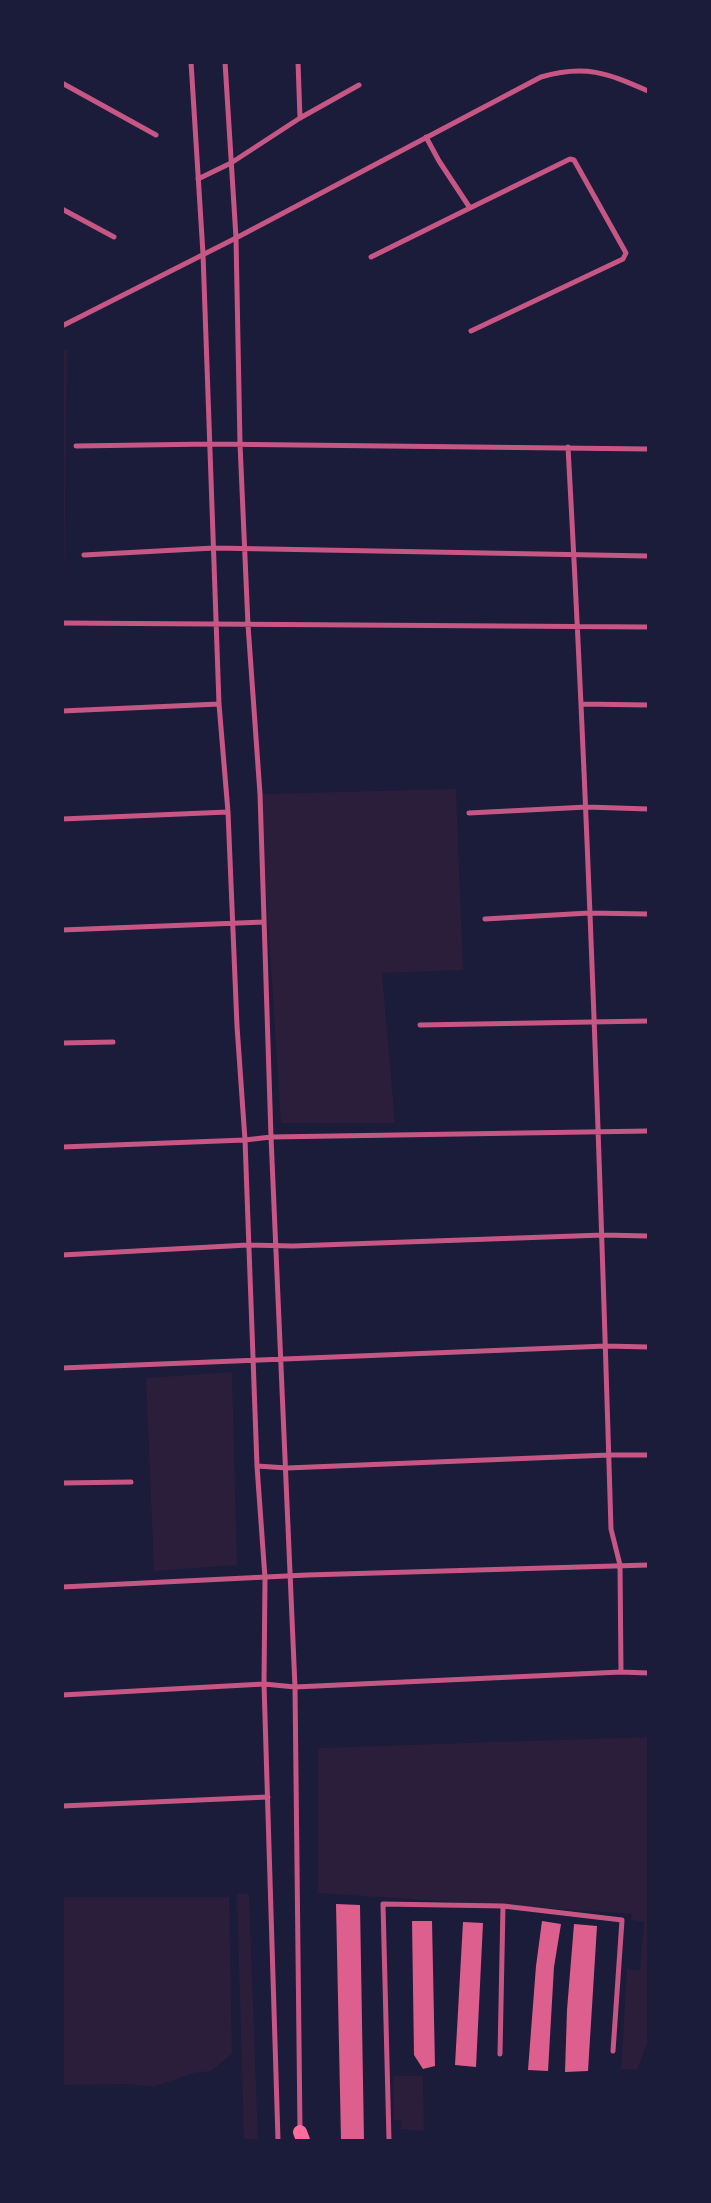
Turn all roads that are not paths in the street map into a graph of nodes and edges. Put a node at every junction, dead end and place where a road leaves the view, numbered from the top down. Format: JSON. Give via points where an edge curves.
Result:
{"nodes":[{"id":1,"x":191,"y":62,"type":"edge"},
{"id":2,"x":225,"y":62,"type":"edge"},
{"id":3,"x":298,"y":62,"type":"edge"},
{"id":4,"x":62,"y":83,"type":"edge"},
{"id":5,"x":359,"y":85,"type":"dead end"},
{"id":6,"x":648,"y":91,"type":"edge"},
{"id":7,"x":300,"y":118,"type":"junction"},
{"id":8,"x":156,"y":135,"type":"dead end"},
{"id":9,"x":426,"y":137,"type":"junction"},
{"id":10,"x":231,"y":163,"type":"junction"},
{"id":11,"x":198,"y":179,"type":"junction"},
{"id":12,"x":470,"y":208,"type":"junction"},
{"id":13,"x":62,"y":209,"type":"edge"},
{"id":14,"x":114,"y":237,"type":"dead end"},
{"id":15,"x":236,"y":238,"type":"junction"},
{"id":16,"x":203,"y":254,"type":"junction"},
{"id":17,"x":371,"y":256,"type":"dead end"},
{"id":18,"x":62,"y":319,"type":"edge"},
{"id":19,"x":72,"y":321,"type":"junction"},
{"id":20,"x":62,"y":326,"type":"edge"},
{"id":21,"x":471,"y":331,"type":"dead end"},
{"id":22,"x":210,"y":444,"type":"junction"},
{"id":23,"x":240,"y":444,"type":"junction"},
{"id":24,"x":76,"y":446,"type":"dead end"},
{"id":25,"x":568,"y":447,"type":"junction"},
{"id":26,"x":648,"y":449,"type":"edge"},
{"id":27,"x":214,"y":548,"type":"junction"},
{"id":28,"x":245,"y":549,"type":"junction"},
{"id":29,"x":574,"y":554,"type":"junction"},
{"id":30,"x":84,"y":555,"type":"dead end"},
{"id":31,"x":648,"y":556,"type":"edge"},
{"id":32,"x":62,"y":623,"type":"edge"},
{"id":33,"x":217,"y":625,"type":"junction"},
{"id":34,"x":248,"y":625,"type":"junction"},
{"id":35,"x":578,"y":626,"type":"junction"},
{"id":36,"x":648,"y":627,"type":"edge"},
{"id":37,"x":219,"y":704,"type":"junction"},
{"id":38,"x":581,"y":704,"type":"junction"},
{"id":39,"x":648,"y":705,"type":"edge"},
{"id":40,"x":62,"y":711,"type":"edge"},
{"id":41,"x":586,"y":807,"type":"junction"},
{"id":42,"x":648,"y":809,"type":"edge"},
{"id":43,"x":228,"y":812,"type":"junction"},
{"id":44,"x":469,"y":813,"type":"dead end"},
{"id":45,"x":62,"y":819,"type":"edge"},
{"id":46,"x":589,"y":913,"type":"junction"},
{"id":47,"x":648,"y":914,"type":"edge"},
{"id":48,"x":486,"y":919,"type":"dead end"},
{"id":49,"x":264,"y":922,"type":"junction"},
{"id":50,"x":232,"y":923,"type":"junction"},
{"id":51,"x":62,"y":930,"type":"edge"},
{"id":52,"x":594,"y":1021,"type":"junction"},
{"id":53,"x":648,"y":1021,"type":"edge"},
{"id":54,"x":420,"y":1025,"type":"dead end"},
{"id":55,"x":113,"y":1042,"type":"dead end"},
{"id":56,"x":62,"y":1044,"type":"edge"},
{"id":57,"x":599,"y":1130,"type":"junction"},
{"id":58,"x":648,"y":1131,"type":"edge"},
{"id":59,"x":271,"y":1137,"type":"junction"},
{"id":60,"x":245,"y":1140,"type":"junction"},
{"id":61,"x":62,"y":1147,"type":"edge"},
{"id":62,"x":603,"y":1235,"type":"junction"},
{"id":63,"x":648,"y":1236,"type":"edge"},
{"id":64,"x":248,"y":1245,"type":"junction"},
{"id":65,"x":276,"y":1246,"type":"junction"},
{"id":66,"x":62,"y":1255,"type":"edge"},
{"id":67,"x":606,"y":1346,"type":"junction"},
{"id":68,"x":648,"y":1347,"type":"edge"},
{"id":69,"x":282,"y":1360,"type":"junction"},
{"id":70,"x":253,"y":1362,"type":"junction"},
{"id":71,"x":62,"y":1368,"type":"edge"},
{"id":72,"x":609,"y":1455,"type":"junction"},
{"id":73,"x":648,"y":1455,"type":"edge"},
{"id":74,"x":257,"y":1466,"type":"junction"},
{"id":75,"x":287,"y":1468,"type":"junction"},
{"id":76,"x":131,"y":1482,"type":"dead end"},
{"id":77,"x":62,"y":1483,"type":"edge"},
{"id":78,"x":620,"y":1565,"type":"junction"},
{"id":79,"x":648,"y":1565,"type":"edge"},
{"id":80,"x":290,"y":1576,"type":"junction"},
{"id":81,"x":265,"y":1578,"type":"junction"},
{"id":82,"x":62,"y":1587,"type":"edge"},
{"id":83,"x":621,"y":1672,"type":"junction"},
{"id":84,"x":648,"y":1673,"type":"edge"},
{"id":85,"x":264,"y":1684,"type":"junction"},
{"id":86,"x":295,"y":1687,"type":"junction"},
{"id":87,"x":62,"y":1695,"type":"edge"},
{"id":88,"x":268,"y":1797,"type":"junction"},
{"id":89,"x":62,"y":1806,"type":"edge"},
{"id":90,"x":503,"y":1906,"type":"junction"},
{"id":91,"x":613,"y":2051,"type":"dead end"},
{"id":92,"x":500,"y":2054,"type":"dead end"},
{"id":93,"x":301,"y":2138,"type":"edge"},
{"id":94,"x":278,"y":2140,"type":"edge"},
{"id":95,"x":389,"y":2140,"type":"edge"}],
"edges":[{"from":1,"to":11,"type":"street"},
{"from":2,"to":10,"type":"street"},
{"from":3,"to":7,"type":"street"},
{"from":4,"to":8,"type":"street"},
{"from":5,"to":7,"type":"street"},
{"from":6,"to":9,"type":"street","via":[[612,75],[562,70],[540,77]]},
{"from":7,"to":10,"type":"street"},
{"from":9,"to":12,"type":"street"},
{"from":9,"to":15,"type":"street"},
{"from":10,"to":11,"type":"street"},
{"from":10,"to":15,"type":"street"},
{"from":11,"to":16,"type":"street"},
{"from":12,"to":17,"type":"street"},
{"from":12,"to":21,"type":"street","via":[[570,159],[574,160],[626,252],[623,259]]},
{"from":13,"to":14,"type":"street"},
{"from":15,"to":16,"type":"street"},
{"from":15,"to":23,"type":"street"},
{"from":16,"to":19,"type":"street"},
{"from":16,"to":22,"type":"street"},
{"from":18,"to":19,"type":"street"},
{"from":19,"to":20,"type":"street"},
{"from":22,"to":23,"type":"street"},
{"from":22,"to":24,"type":"street"},
{"from":22,"to":27,"type":"street"},
{"from":23,"to":25,"type":"street"},
{"from":23,"to":28,"type":"street"},
{"from":25,"to":26,"type":"street"},
{"from":25,"to":29,"type":"street"},
{"from":27,"to":28,"type":"street"},
{"from":27,"to":30,"type":"street"},
{"from":27,"to":33,"type":"street"},
{"from":28,"to":29,"type":"street"},
{"from":28,"to":34,"type":"street"},
{"from":29,"to":31,"type":"street"},
{"from":29,"to":35,"type":"street"},
{"from":32,"to":33,"type":"street"},
{"from":33,"to":34,"type":"street"},
{"from":33,"to":37,"type":"street"},
{"from":34,"to":35,"type":"street"},
{"from":34,"to":49,"type":"street","via":[[260,794]]},
{"from":35,"to":36,"type":"street"},
{"from":35,"to":38,"type":"street"},
{"from":37,"to":40,"type":"street"},
{"from":37,"to":43,"type":"street"},
{"from":38,"to":39,"type":"street"},
{"from":38,"to":41,"type":"street"},
{"from":41,"to":42,"type":"street"},
{"from":41,"to":44,"type":"street"},
{"from":41,"to":46,"type":"street"},
{"from":43,"to":45,"type":"street"},
{"from":43,"to":50,"type":"street"},
{"from":46,"to":47,"type":"street"},
{"from":46,"to":48,"type":"street"},
{"from":46,"to":52,"type":"street"},
{"from":49,"to":50,"type":"street"},
{"from":49,"to":59,"type":"street"},
{"from":50,"to":51,"type":"street"},
{"from":50,"to":60,"type":"street"},
{"from":52,"to":53,"type":"street"},
{"from":52,"to":54,"type":"street"},
{"from":52,"to":57,"type":"street"},
{"from":55,"to":56,"type":"street"},
{"from":57,"to":58,"type":"street"},
{"from":57,"to":59,"type":"street"},
{"from":57,"to":62,"type":"street"},
{"from":59,"to":60,"type":"street"},
{"from":59,"to":65,"type":"street"},
{"from":60,"to":61,"type":"street"},
{"from":60,"to":64,"type":"street"},
{"from":62,"to":63,"type":"street"},
{"from":62,"to":65,"type":"street"},
{"from":62,"to":67,"type":"street"},
{"from":64,"to":65,"type":"street"},
{"from":64,"to":66,"type":"street"},
{"from":64,"to":70,"type":"street"},
{"from":65,"to":69,"type":"street"},
{"from":67,"to":68,"type":"street"},
{"from":67,"to":69,"type":"street"},
{"from":67,"to":72,"type":"street"},
{"from":69,"to":70,"type":"street"},
{"from":69,"to":75,"type":"street"},
{"from":70,"to":71,"type":"street"},
{"from":70,"to":74,"type":"street"},
{"from":72,"to":73,"type":"street"},
{"from":72,"to":75,"type":"street"},
{"from":72,"to":78,"type":"street","via":[[611,1529]]},
{"from":74,"to":75,"type":"street"},
{"from":74,"to":81,"type":"street"},
{"from":75,"to":80,"type":"street"},
{"from":76,"to":77,"type":"street"},
{"from":78,"to":79,"type":"street"},
{"from":78,"to":80,"type":"street"},
{"from":78,"to":83,"type":"street"},
{"from":80,"to":81,"type":"street"},
{"from":80,"to":86,"type":"street"},
{"from":81,"to":82,"type":"street"},
{"from":81,"to":85,"type":"street"},
{"from":83,"to":84,"type":"street"},
{"from":83,"to":86,"type":"street"},
{"from":85,"to":86,"type":"street"},
{"from":85,"to":87,"type":"street"},
{"from":85,"to":88,"type":"street"},
{"from":86,"to":93,"type":"street"},
{"from":88,"to":89,"type":"street"},
{"from":88,"to":94,"type":"street"},
{"from":90,"to":91,"type":"street","via":[[622,1920]]},
{"from":90,"to":92,"type":"street"},
{"from":90,"to":95,"type":"street","via":[[383,1904]]}]}
